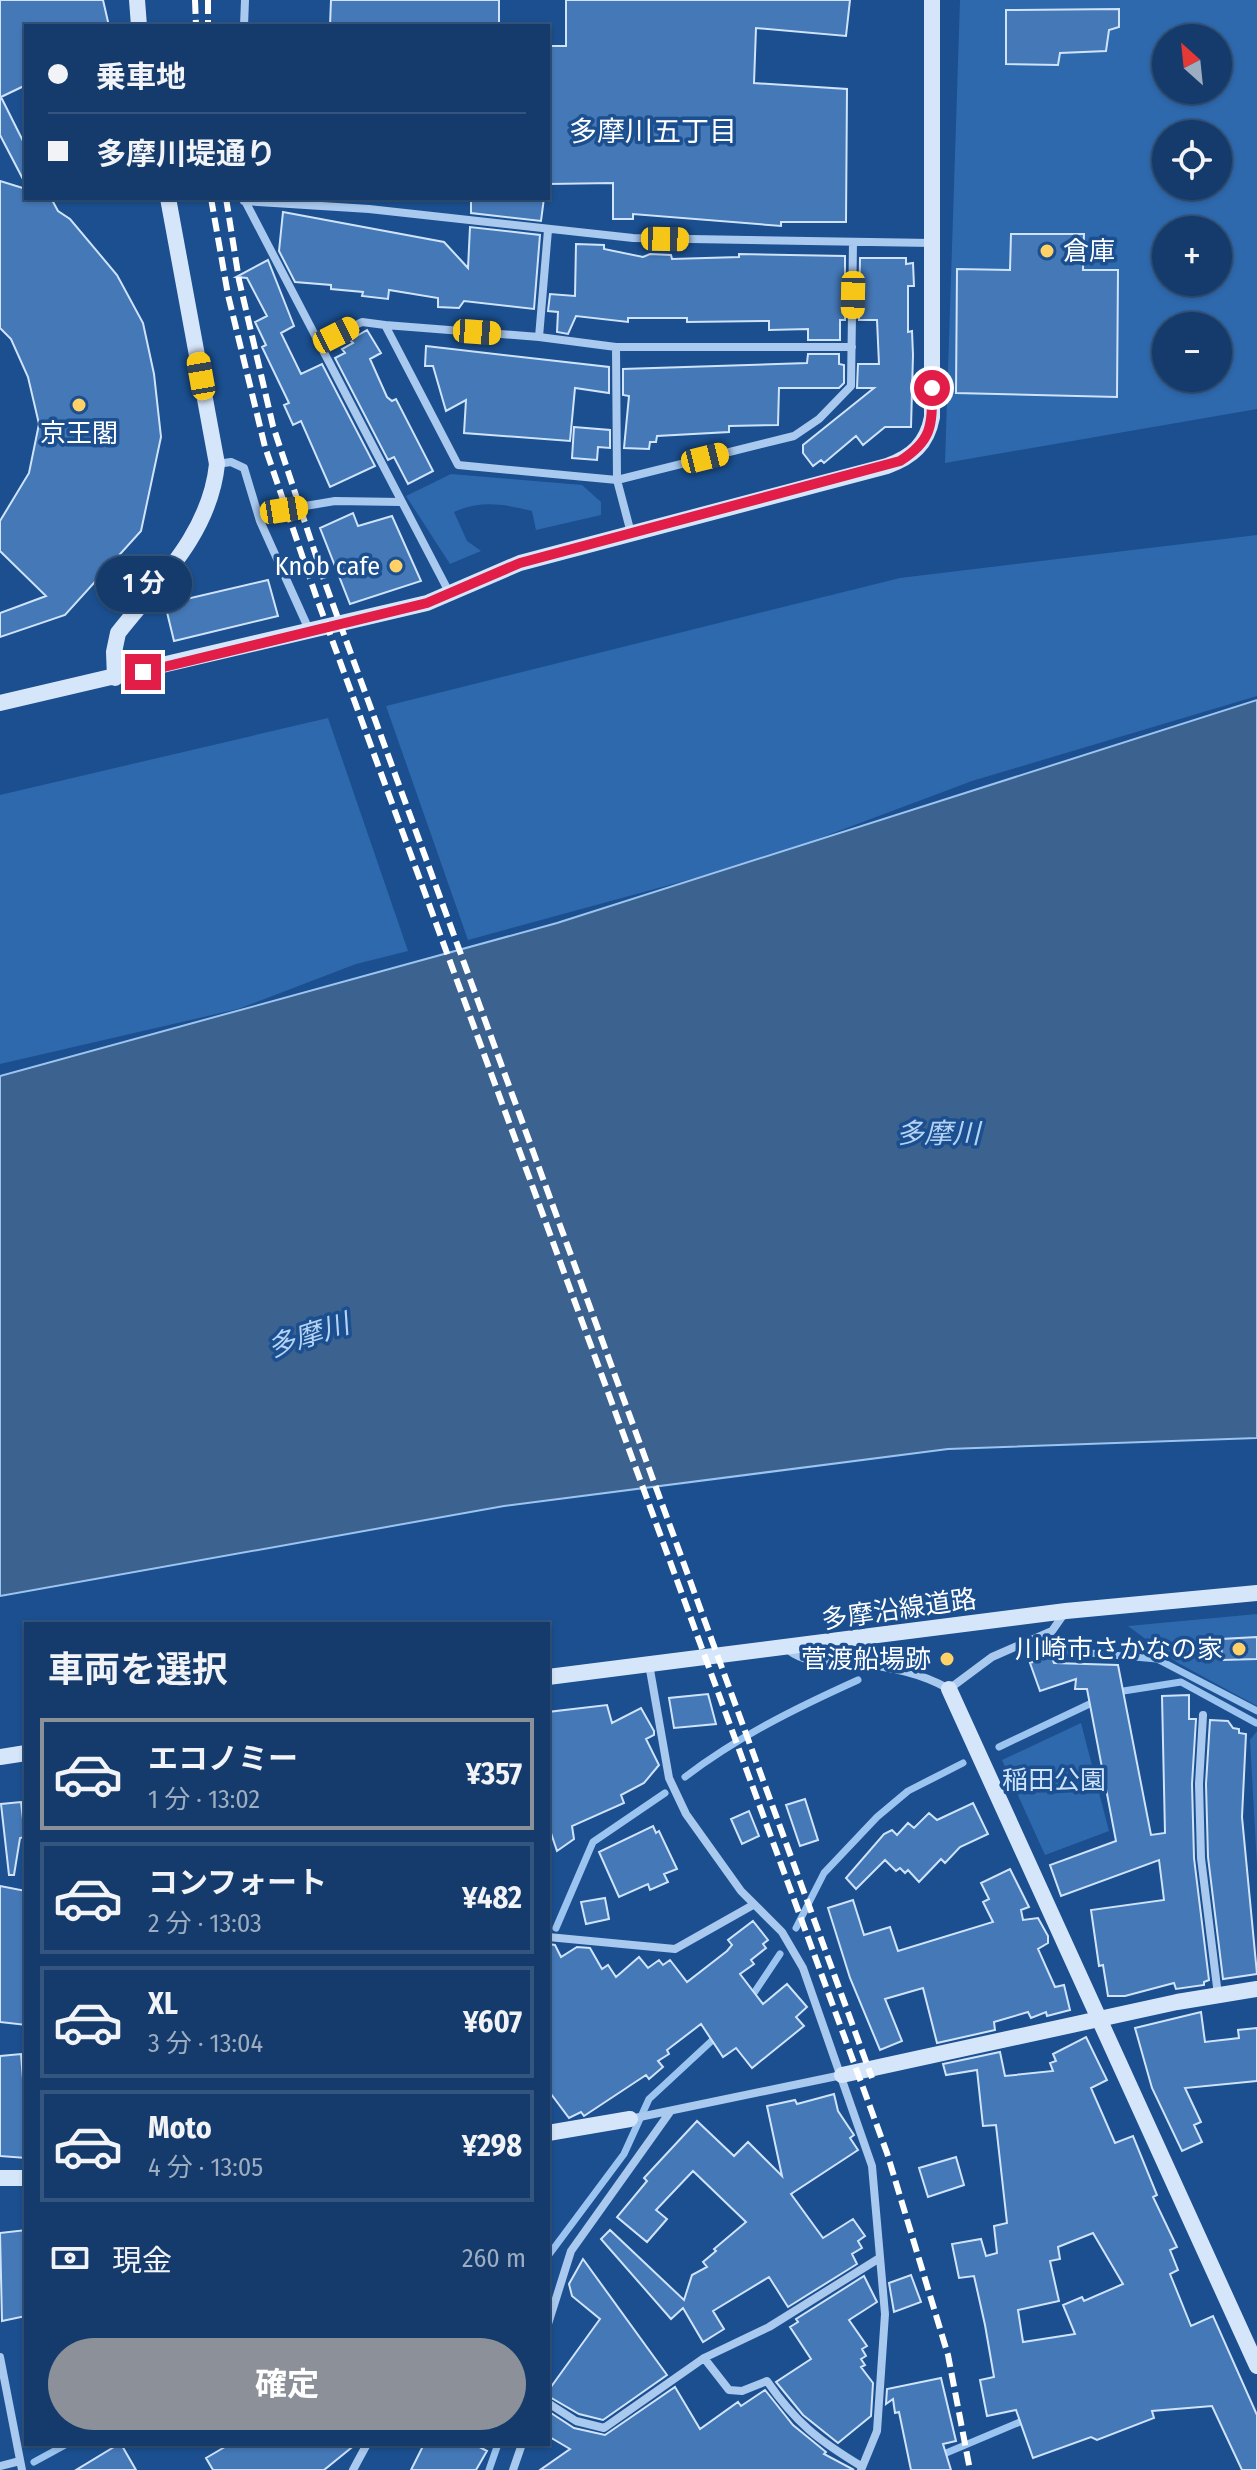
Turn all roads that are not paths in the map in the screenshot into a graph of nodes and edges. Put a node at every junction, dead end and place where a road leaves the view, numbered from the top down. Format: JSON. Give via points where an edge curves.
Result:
{"nodes":[{"id":1,"x":137,"y":0,"type":"edge"},
{"id":2,"x":245,"y":0,"type":"edge"},
{"id":3,"x":932,"y":0,"type":"edge"},
{"id":4,"x":139,"y":24,"type":"edge"},
{"id":5,"x":244,"y":24,"type":"edge"},
{"id":6,"x":168,"y":200,"type":"edge"},
{"id":7,"x":245,"y":200,"type":"edge"},
{"id":8,"x":256,"y":200,"type":"edge"},
{"id":9,"x":548,"y":230,"type":"junction"},
{"id":10,"x":853,"y":242,"type":"junction"},
{"id":11,"x":933,"y":243,"type":"junction"},
{"id":12,"x":385,"y":325,"type":"junction"},
{"id":13,"x":539,"y":337,"type":"junction"},
{"id":14,"x":319,"y":343,"type":"junction"},
{"id":15,"x":616,"y":347,"type":"junction"},
{"id":16,"x":852,"y":347,"type":"junction"},
{"id":17,"x":217,"y":464,"type":"junction"},
{"id":18,"x":617,"y":480,"type":"junction"},
{"id":19,"x":401,"y":502,"type":"junction"},
{"id":20,"x":258,"y":514,"type":"junction"},
{"id":21,"x":631,"y":533,"type":"junction"},
{"id":22,"x":450,"y":594,"type":"junction"},
{"id":23,"x":310,"y":633,"type":"junction"},
{"id":24,"x":115,"y":678,"type":"junction"},
{"id":25,"x":0,"y":703,"type":"edge"},
{"id":26,"x":1257,"y":1593,"type":"edge"},
{"id":27,"x":1066,"y":1611,"type":"junction"},
{"id":28,"x":786,"y":1648,"type":"junction"},
{"id":29,"x":649,"y":1663,"type":"junction"},
{"id":30,"x":550,"y":1677,"type":"edge"},
{"id":31,"x":949,"y":1689,"type":"junction"},
{"id":32,"x":1203,"y":1715,"type":"dead end"},
{"id":33,"x":24,"y":1753,"type":"edge"},
{"id":34,"x":0,"y":1757,"type":"edge"},
{"id":35,"x":753,"y":1905,"type":"junction"},
{"id":36,"x":550,"y":1937,"type":"edge"},
{"id":37,"x":1257,"y":1989,"type":"edge"},
{"id":38,"x":1218,"y":1996,"type":"junction"},
{"id":39,"x":1100,"y":2020,"type":"junction"},
{"id":40,"x":842,"y":2075,"type":"junction"},
{"id":41,"x":670,"y":2112,"type":"junction"},
{"id":42,"x":630,"y":2119,"type":"joint"},
{"id":43,"x":550,"y":2133,"type":"edge"},
{"id":44,"x":0,"y":2178,"type":"edge"},
{"id":45,"x":24,"y":2178,"type":"edge"},
{"id":46,"x":878,"y":2259,"type":"junction"},
{"id":47,"x":550,"y":2318,"type":"edge"},
{"id":48,"x":0,"y":2357,"type":"edge"},
{"id":49,"x":704,"y":2358,"type":"junction"},
{"id":50,"x":1257,"y":2366,"type":"edge"},
{"id":51,"x":550,"y":2404,"type":"edge"},
{"id":52,"x":366,"y":2446,"type":"edge"},
{"id":53,"x":521,"y":2446,"type":"edge"},
{"id":54,"x":21,"y":2465,"type":"edge"},
{"id":55,"x":0,"y":2466,"type":"edge"},
{"id":56,"x":861,"y":2468,"type":"edge"},
{"id":57,"x":353,"y":2470,"type":"edge"},
{"id":58,"x":513,"y":2470,"type":"edge"}],
"edges":[{"from":1,"to":4,"type":"street"},
{"from":2,"to":5,"type":"street"},
{"from":3,"to":11,"type":"street"},
{"from":6,"to":17,"type":"street"},
{"from":7,"to":14,"type":"street"},
{"from":8,"to":9,"type":"street"},
{"from":9,"to":10,"type":"street","via":[[649,238]]},
{"from":9,"to":13,"type":"street"},
{"from":10,"to":11,"type":"street"},
{"from":10,"to":16,"type":"street"},
{"from":11,"to":21,"type":"street","via":[[932,417],[926,440],[887,466]]},
{"from":12,"to":13,"type":"street"},
{"from":12,"to":14,"type":"street","via":[[362,322]]},
{"from":12,"to":18,"type":"street","via":[[458,465]]},
{"from":13,"to":15,"type":"street"},
{"from":14,"to":19,"type":"street"},
{"from":15,"to":16,"type":"street"},
{"from":15,"to":18,"type":"street"},
{"from":16,"to":18,"type":"street","via":[[851,386],[794,436]]},
{"from":17,"to":20,"type":"street","via":[[231,462],[244,468]]},
{"from":17,"to":24,"type":"street","via":[[214,493],[201,525],[118,633]]},
{"from":18,"to":21,"type":"street"},
{"from":19,"to":20,"type":"street","via":[[335,501]]},
{"from":19,"to":22,"type":"street"},
{"from":20,"to":23,"type":"street"},
{"from":21,"to":22,"type":"street","via":[[520,563]]},
{"from":22,"to":23,"type":"street"},
{"from":23,"to":24,"type":"street"},
{"from":24,"to":25,"type":"street"},
{"from":26,"to":27,"type":"street","name":"多摩沿線道路"},
{"from":27,"to":28,"type":"street","name":"多摩沿線道路"},
{"from":27,"to":31,"type":"street","via":[[1052,1631],[992,1657]]},
{"from":28,"to":29,"type":"street","name":"多摩沿線道路"},
{"from":28,"to":31,"type":"street","via":[[803,1662],[915,1673]]},
{"from":29,"to":30,"type":"street","name":"多摩沿線道路"},
{"from":29,"to":35,"type":"street","via":[[669,1778],[686,1814]]},
{"from":31,"to":39,"type":"street"},
{"from":32,"to":38,"type":"street","via":[[1201,1858]]},
{"from":33,"to":34,"type":"street"},
{"from":35,"to":36,"type":"street","via":[[675,1949]]},
{"from":35,"to":40,"type":"street","via":[[782,1932],[803,1968]]},
{"from":37,"to":38,"type":"street"},
{"from":38,"to":39,"type":"street"},
{"from":39,"to":40,"type":"street"},
{"from":39,"to":50,"type":"street"},
{"from":40,"to":41,"type":"street"},
{"from":40,"to":46,"type":"street","via":[[872,2166]]},
{"from":41,"to":42,"type":"street"},
{"from":41,"to":47,"type":"street","via":[[571,2251]]},
{"from":42,"to":43,"type":"street"},
{"from":44,"to":45,"type":"street"},
{"from":46,"to":49,"type":"street","via":[[769,2327]]},
{"from":46,"to":56,"type":"street","via":[[885,2314],[882,2379],[877,2431]]},
{"from":48,"to":54,"type":"street"},
{"from":49,"to":51,"type":"street","via":[[604,2428],[576,2421]]},
{"from":49,"to":56,"type":"street","via":[[729,2390],[767,2381],[814,2438]]},
{"from":52,"to":57,"type":"street"},
{"from":53,"to":58,"type":"street"},
{"from":54,"to":55,"type":"street"}]}
